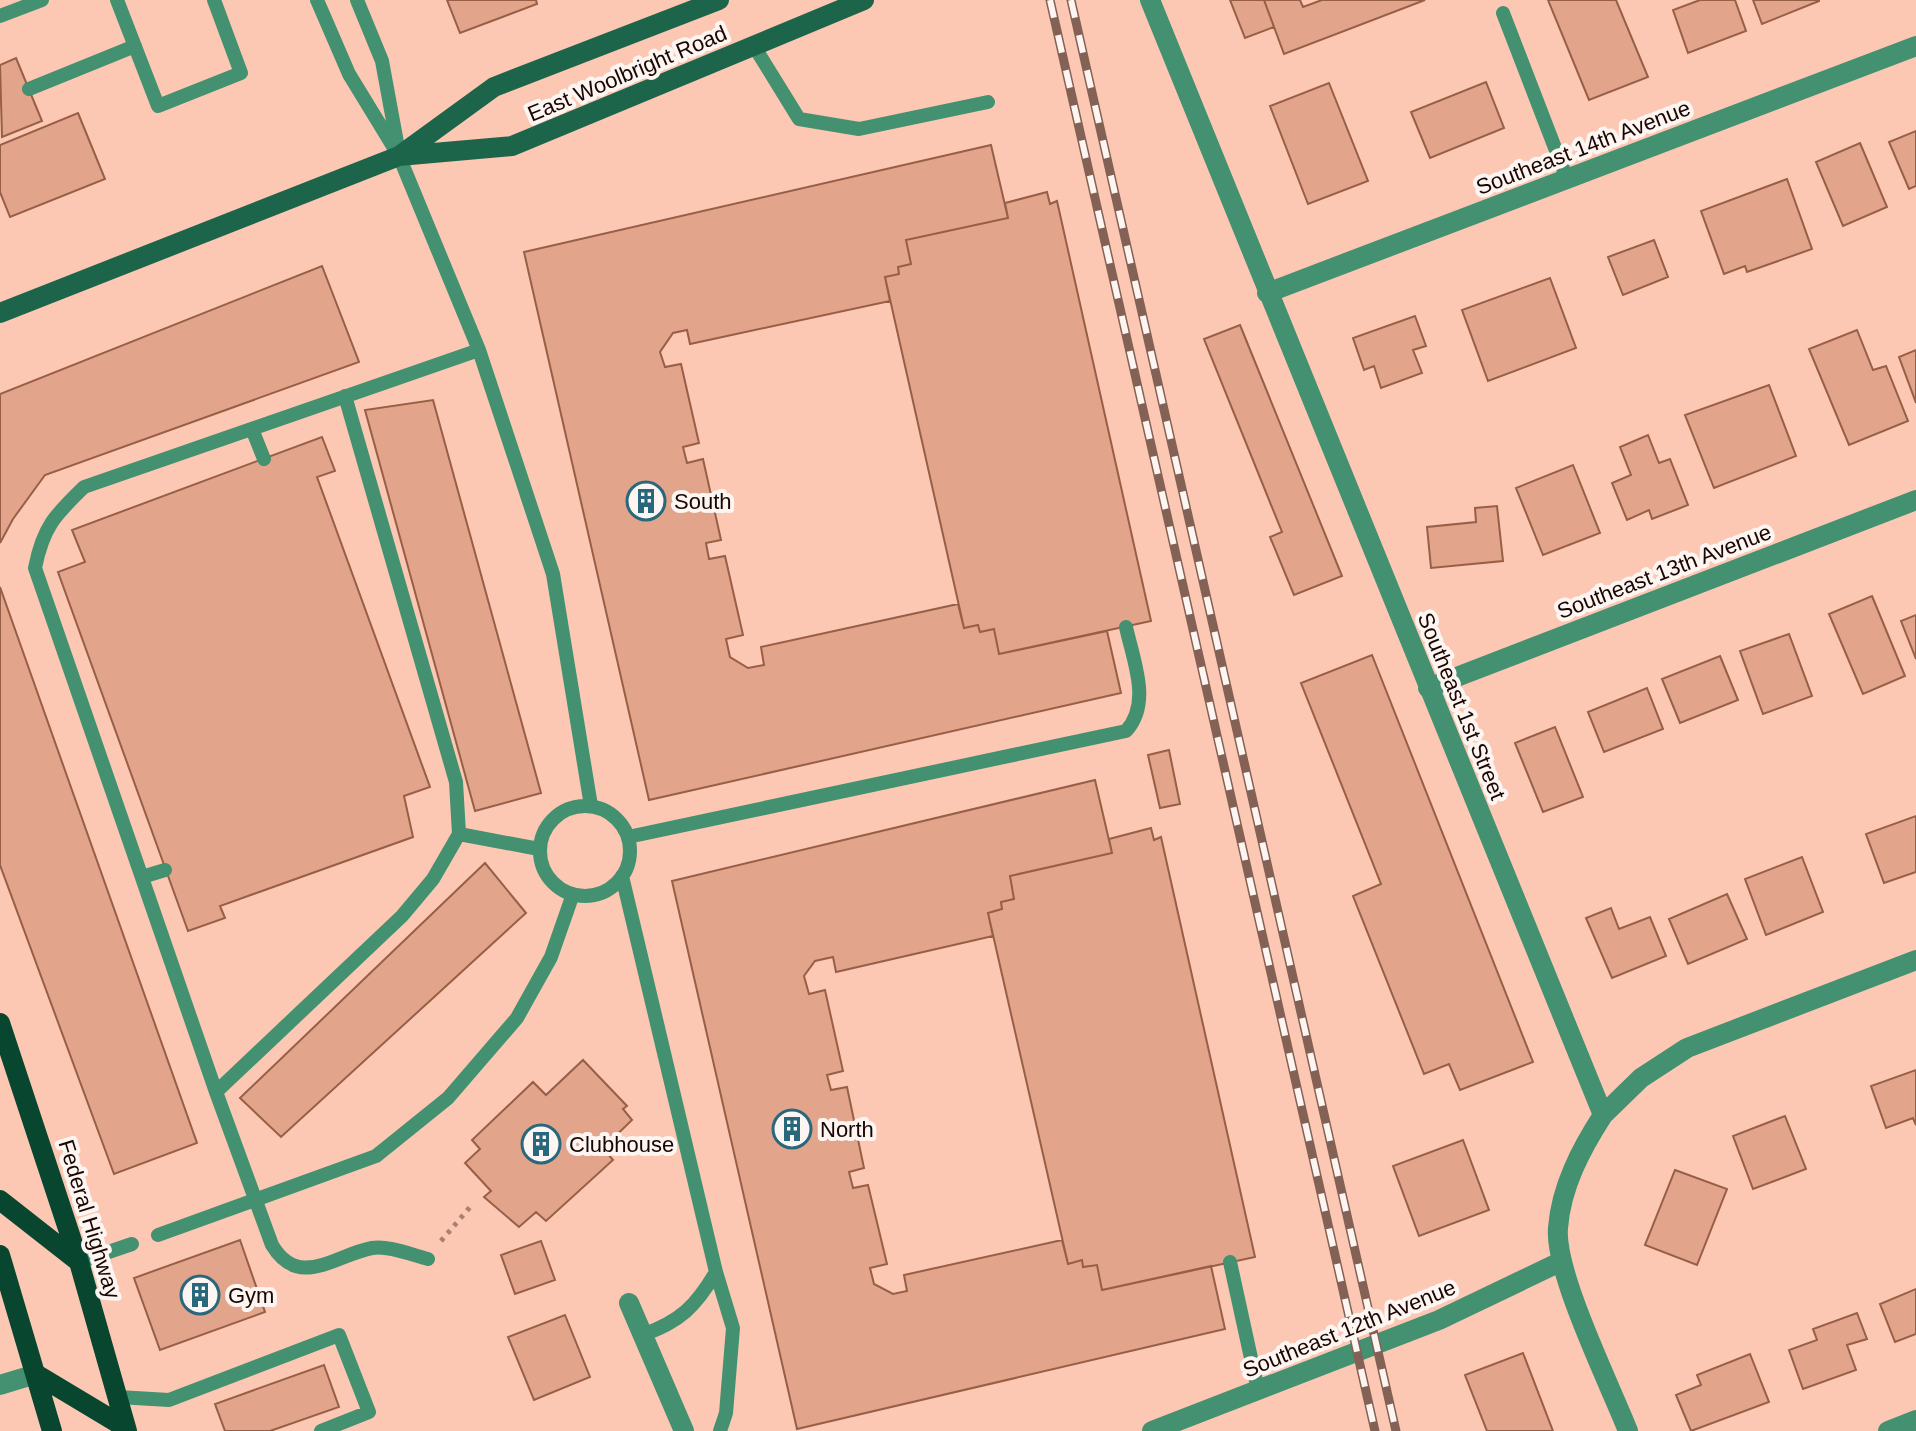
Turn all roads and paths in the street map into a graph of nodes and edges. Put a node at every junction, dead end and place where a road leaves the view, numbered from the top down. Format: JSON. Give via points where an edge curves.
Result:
{"nodes":[{"id":1,"x":42,"y":0,"type":"edge"},
{"id":2,"x":117,"y":0,"type":"edge"},
{"id":3,"x":214,"y":0,"type":"edge"},
{"id":4,"x":317,"y":0,"type":"edge"},
{"id":5,"x":357,"y":0,"type":"edge"},
{"id":6,"x":719,"y":0,"type":"edge"},
{"id":7,"x":864,"y":0,"type":"edge"},
{"id":8,"x":1150,"y":0,"type":"edge"},
{"id":9,"x":1503,"y":13,"type":"dead end"},
{"id":10,"x":0,"y":16,"type":"edge"},
{"id":11,"x":135,"y":46,"type":"junction"},
{"id":12,"x":754,"y":46,"type":"junction"},
{"id":13,"x":1916,"y":46,"type":"edge"},
{"id":14,"x":29,"y":89,"type":"dead end"},
{"id":15,"x":988,"y":102,"type":"dead end"},
{"id":16,"x":399,"y":156,"type":"junction"},
{"id":17,"x":1567,"y":179,"type":"junction"},
{"id":18,"x":1267,"y":293,"type":"junction"},
{"id":19,"x":0,"y":313,"type":"edge"},
{"id":20,"x":479,"y":350,"type":"junction"},
{"id":21,"x":345,"y":396,"type":"junction"},
{"id":22,"x":252,"y":429,"type":"junction"},
{"id":23,"x":264,"y":459,"type":"dead end"},
{"id":24,"x":1916,"y":500,"type":"edge"},
{"id":25,"x":1126,"y":627,"type":"dead end"},
{"id":26,"x":1428,"y":688,"type":"junction"},
{"id":27,"x":591,"y":806,"type":"junction"},
{"id":28,"x":459,"y":834,"type":"junction"},
{"id":29,"x":628,"y":837,"type":"junction"},
{"id":30,"x":539,"y":849,"type":"junction"},
{"id":31,"x":165,"y":870,"type":"dead end"},
{"id":32,"x":622,"y":876,"type":"junction"},
{"id":33,"x":142,"y":877,"type":"junction"},
{"id":34,"x":573,"y":894,"type":"junction"},
{"id":35,"x":1916,"y":960,"type":"edge"},
{"id":36,"x":0,"y":1023,"type":"edge"},
{"id":37,"x":216,"y":1092,"type":"junction"},
{"id":38,"x":1603,"y":1115,"type":"junction"},
{"id":39,"x":255,"y":1199,"type":"junction"},
{"id":40,"x":0,"y":1200,"type":"edge"},
{"id":41,"x":471,"y":1206,"type":"dead end"},
{"id":42,"x":455,"y":1222,"type":"dead end"},
{"id":43,"x":158,"y":1235,"type":"dead end"},
{"id":44,"x":132,"y":1244,"type":"dead end"},
{"id":45,"x":0,"y":1255,"type":"edge"},
{"id":46,"x":428,"y":1259,"type":"dead end"},
{"id":47,"x":79,"y":1262,"type":"junction"},
{"id":48,"x":1230,"y":1262,"type":"dead end"},
{"id":49,"x":1560,"y":1262,"type":"junction"},
{"id":50,"x":716,"y":1272,"type":"junction"},
{"id":51,"x":629,"y":1303,"type":"dead end"},
{"id":52,"x":642,"y":1335,"type":"junction"},
{"id":53,"x":36,"y":1374,"type":"junction"},
{"id":54,"x":0,"y":1385,"type":"edge"},
{"id":55,"x":1258,"y":1390,"type":"junction"},
{"id":56,"x":118,"y":1397,"type":"junction"},
{"id":57,"x":1916,"y":1420,"type":"edge"},
{"id":58,"x":127,"y":1430,"type":"edge"},
{"id":59,"x":52,"y":1431,"type":"edge"},
{"id":60,"x":321,"y":1431,"type":"edge"},
{"id":61,"x":684,"y":1431,"type":"edge"},
{"id":62,"x":720,"y":1431,"type":"edge"},
{"id":63,"x":1152,"y":1431,"type":"edge"},
{"id":64,"x":1628,"y":1431,"type":"edge"},
{"id":65,"x":1888,"y":1431,"type":"edge"}],
"edges":[{"from":1,"to":10,"type":"lane"},
{"from":2,"to":11,"type":"lane"},
{"from":3,"to":11,"type":"lane","via":[[241,73],[158,106]]},
{"from":4,"to":16,"type":"lane","via":[[349,74]]},
{"from":5,"to":16,"type":"lane","via":[[382,61]]},
{"from":6,"to":16,"type":"main road","name":"East Woolbright Road","via":[[494,87]]},
{"from":7,"to":12,"type":"main road","name":"East Woolbright Road"},
{"from":8,"to":18,"type":"street","name":"Southeast 1st Street"},
{"from":9,"to":17,"type":"lane"},
{"from":11,"to":14,"type":"lane"},
{"from":12,"to":15,"type":"lane","via":[[799,119],[859,129]]},
{"from":12,"to":16,"type":"main road","name":"East Woolbright Road","via":[[512,146]]},
{"from":13,"to":17,"type":"street","name":"Southeast 14th Avenue"},
{"from":16,"to":19,"type":"main road","name":"East Woolbright Road"},
{"from":16,"to":20,"type":"lane"},
{"from":17,"to":18,"type":"street","name":"Southeast 14th Avenue"},
{"from":18,"to":26,"type":"street","name":"Southeast 1st Street"},
{"from":20,"to":21,"type":"lane"},
{"from":20,"to":27,"type":"lane","via":[[553,574]]},
{"from":21,"to":22,"type":"lane"},
{"from":21,"to":28,"type":"lane","via":[[456,782]]},
{"from":22,"to":23,"type":"lane"},
{"from":22,"to":33,"type":"lane","via":[[84,487],[41,537],[35,568]]},
{"from":24,"to":26,"type":"street","name":"Southeast 13th Avenue"},
{"from":25,"to":29,"type":"lane","via":[[1141,701],[1137,719],[1126,731]]},
{"from":26,"to":38,"type":"street","name":"Southeast 1st Street"},
{"from":27,"to":29,"type":"lane","via":[[614,816]]},
{"from":27,"to":30,"type":"lane","via":[[561,812],[550,822]]},
{"from":28,"to":30,"type":"lane"},
{"from":28,"to":37,"type":"lane","via":[[433,879],[402,916]]},
{"from":29,"to":32,"type":"lane","via":[[628,864]]},
{"from":30,"to":34,"type":"lane","via":[[549,878]]},
{"from":31,"to":33,"type":"lane"},
{"from":32,"to":34,"type":"lane","via":[[600,893]]},
{"from":32,"to":50,"type":"lane"},
{"from":33,"to":37,"type":"lane"},
{"from":34,"to":39,"type":"lane","via":[[551,957],[517,1018],[448,1098],[376,1156]]},
{"from":35,"to":38,"type":"street","via":[[1687,1048],[1641,1078]]},
{"from":36,"to":47,"type":"main road","name":"Federal Highway"},
{"from":37,"to":39,"type":"lane"},
{"from":38,"to":49,"type":"street","via":[[1583,1146],[1563,1200],[1557,1230]]},
{"from":39,"to":43,"type":"lane"},
{"from":39,"to":46,"type":"lane","via":[[280,1257],[296,1267],[315,1268],[375,1247]]},
{"from":40,"to":47,"type":"main road"},
{"from":41,"to":42,"type":"path"},
{"from":44,"to":47,"type":"lane"},
{"from":45,"to":53,"type":"main road"},
{"from":47,"to":56,"type":"main road","name":"Federal Highway"},
{"from":48,"to":55,"type":"lane"},
{"from":49,"to":55,"type":"street","name":"Southeast 12th Avenue","via":[[1439,1320]]},
{"from":49,"to":64,"type":"street"},
{"from":50,"to":52,"type":"lane","via":[[683,1317]]},
{"from":50,"to":62,"type":"lane","via":[[733,1328]]},
{"from":51,"to":52,"type":"street"},
{"from":52,"to":61,"type":"street"},
{"from":53,"to":54,"type":"street"},
{"from":53,"to":58,"type":"main road"},
{"from":53,"to":59,"type":"main road"},
{"from":55,"to":63,"type":"street","name":"Southeast 12th Avenue"},
{"from":56,"to":58,"type":"main road","name":"Federal Highway"},
{"from":56,"to":60,"type":"lane","via":[[169,1400],[339,1335],[369,1412]]},
{"from":57,"to":65,"type":"street"}]}
